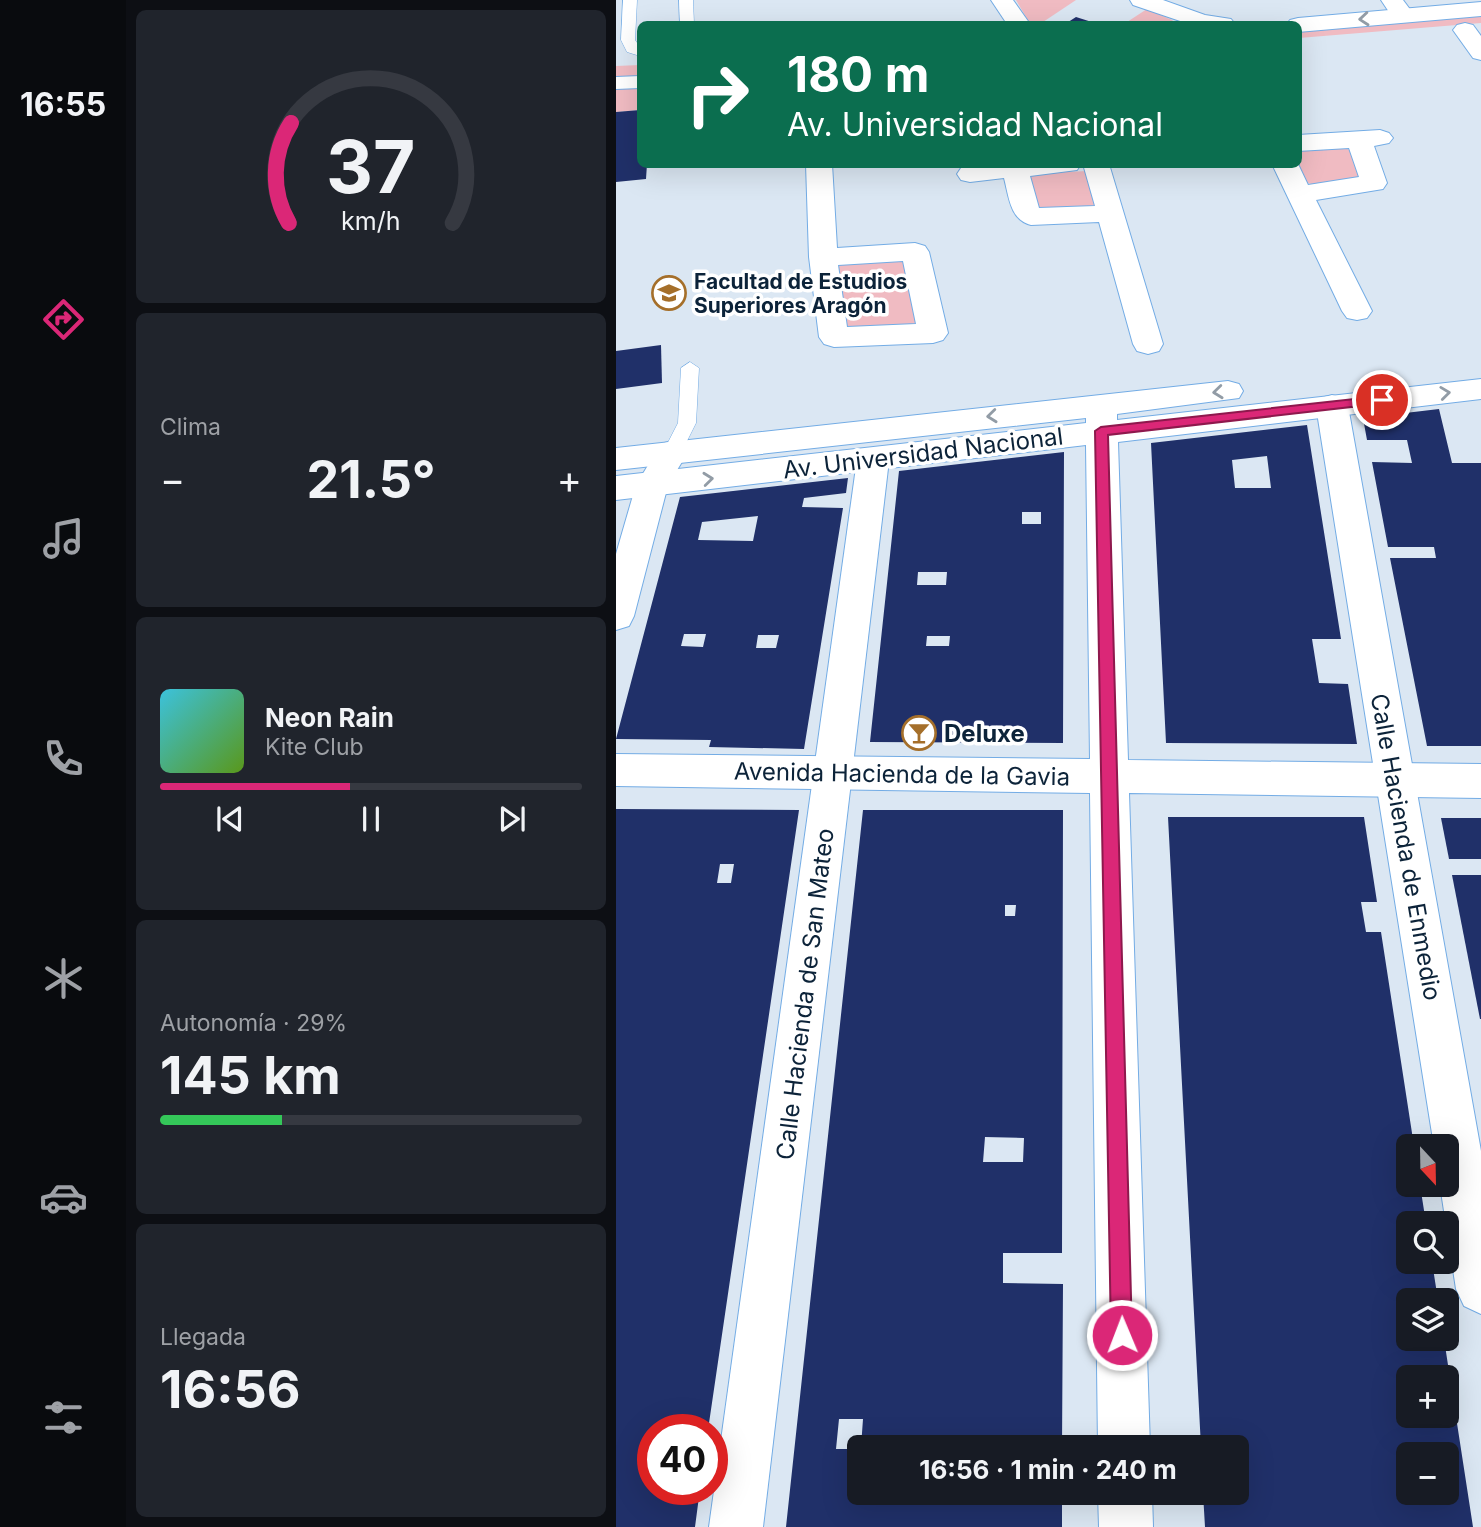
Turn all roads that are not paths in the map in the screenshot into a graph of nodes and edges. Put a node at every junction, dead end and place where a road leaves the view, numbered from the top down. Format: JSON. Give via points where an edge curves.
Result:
{"nodes":[{"id":1,"x":630,"y":0,"type":"edge"},
{"id":2,"x":686,"y":0,"type":"edge"},
{"id":3,"x":1141,"y":0,"type":"edge"},
{"id":4,"x":1398,"y":8,"type":"edge"},
{"id":5,"x":1481,"y":9,"type":"edge"},
{"id":6,"x":1176,"y":17,"type":"edge"},
{"id":7,"x":687,"y":21,"type":"edge"},
{"id":8,"x":1203,"y":21,"type":"edge"},
{"id":9,"x":1302,"y":24,"type":"edge"},
{"id":10,"x":1473,"y":29,"type":"edge"},
{"id":11,"x":1302,"y":43,"type":"edge"},
{"id":12,"x":637,"y":50,"type":"edge"},
{"id":13,"x":1481,"y":53,"type":"edge"},
{"id":14,"x":637,"y":82,"type":"edge"},
{"id":15,"x":616,"y":83,"type":"edge"},
{"id":16,"x":1302,"y":143,"type":"edge"},
{"id":17,"x":819,"y":168,"type":"edge"},
{"id":18,"x":1026,"y":168,"type":"edge"},
{"id":19,"x":1097,"y":168,"type":"edge"},
{"id":20,"x":1287,"y":168,"type":"edge"},
{"id":21,"x":1015,"y":169,"type":"junction"},
{"id":22,"x":971,"y":174,"type":"dead end"},
{"id":23,"x":1300,"y":194,"type":"junction"},
{"id":24,"x":1112,"y":212,"type":"junction"},
{"id":25,"x":823,"y":257,"type":"junction"},
{"id":26,"x":1357,"y":311,"type":"dead end"},
{"id":27,"x":1148,"y":344,"type":"dead end"},
{"id":28,"x":1481,"y":366,"type":"edge"},
{"id":29,"x":690,"y":368,"type":"dead end"},
{"id":30,"x":1481,"y":389,"type":"edge"},
{"id":31,"x":1332,"y":406,"type":"junction"},
{"id":32,"x":1101,"y":418,"type":"junction"},
{"id":33,"x":672,"y":452,"type":"junction"},
{"id":34,"x":616,"y":459,"type":"edge"},
{"id":35,"x":873,"y":460,"type":"junction"},
{"id":36,"x":652,"y":485,"type":"junction"},
{"id":37,"x":616,"y":488,"type":"edge"},
{"id":38,"x":616,"y":616,"type":"edge"},
{"id":39,"x":616,"y":770,"type":"edge"},
{"id":40,"x":834,"y":773,"type":"junction"},
{"id":41,"x":1109,"y":776,"type":"junction"},
{"id":42,"x":1395,"y":780,"type":"junction"},
{"id":43,"x":1481,"y":781,"type":"edge"},
{"id":44,"x":1481,"y":1289,"type":"edge"},
{"id":45,"x":1124,"y":1435,"type":"edge"},
{"id":46,"x":1125,"y":1505,"type":"edge"},
{"id":47,"x":736,"y":1527,"type":"edge"},
{"id":48,"x":1126,"y":1527,"type":"edge"}],
"edges":[{"from":1,"to":12,"type":"lane","via":[[628,40]]},
{"from":2,"to":7,"type":"lane"},
{"from":3,"to":6,"type":"street"},
{"from":4,"to":5,"type":"street"},
{"from":4,"to":9,"type":"street","one_way":true},
{"from":6,"to":8,"type":"street"},
{"from":10,"to":11,"type":"street"},
{"from":10,"to":13,"type":"street"},
{"from":14,"to":15,"type":"street"},
{"from":16,"to":23,"type":"street","via":[[1369,139],[1374,183]]},
{"from":17,"to":25,"type":"street"},
{"from":18,"to":21,"type":"street"},
{"from":19,"to":24,"type":"street"},
{"from":20,"to":23,"type":"street"},
{"from":21,"to":22,"type":"street"},
{"from":21,"to":24,"type":"street","via":[[1031,217]]},
{"from":23,"to":26,"type":"street"},
{"from":24,"to":27,"type":"street"},
{"from":25,"to":25,"type":"street","via":[[834,337],[933,333],[915,252]]},
{"from":28,"to":32,"type":"street","name":"Av. Universidad Nacional","one_way":true},
{"from":29,"to":33,"type":"lane","via":[[687,423]]},
{"from":31,"to":30,"type":"street","name":"Av. Universidad Nacional","one_way":true},
{"from":31,"to":32,"type":"street","name":"Av. Universidad Nacional"},
{"from":31,"to":42,"type":"street","name":"Calle Hacienda de Enmedio"},
{"from":32,"to":33,"type":"street","name":"Av. Universidad Nacional","one_way":true},
{"from":32,"to":35,"type":"street","name":"Av. Universidad Nacional"},
{"from":32,"to":41,"type":"street"},
{"from":33,"to":34,"type":"street","name":"Av. Universidad Nacional"},
{"from":33,"to":36,"type":"street"},
{"from":36,"to":35,"type":"street","name":"Av. Universidad Nacional","one_way":true},
{"from":35,"to":40,"type":"street","name":"Calle Hacienda de San Mateo"},
{"from":36,"to":37,"type":"street","name":"Av. Universidad Nacional"},
{"from":36,"to":38,"type":"street"},
{"from":39,"to":40,"type":"street","name":"Avenida Hacienda de la Gavia"},
{"from":40,"to":41,"type":"street","name":"Avenida Hacienda de la Gavia"},
{"from":40,"to":47,"type":"street","name":"Calle Hacienda de San Mateo"},
{"from":41,"to":42,"type":"street","name":"Avenida Hacienda de la Gavia"},
{"from":41,"to":45,"type":"street"},
{"from":42,"to":43,"type":"street","name":"Avenida Hacienda de la Gavia"},
{"from":42,"to":44,"type":"street","name":"Calle Hacienda de Enmedio"},
{"from":46,"to":48,"type":"street"}]}
